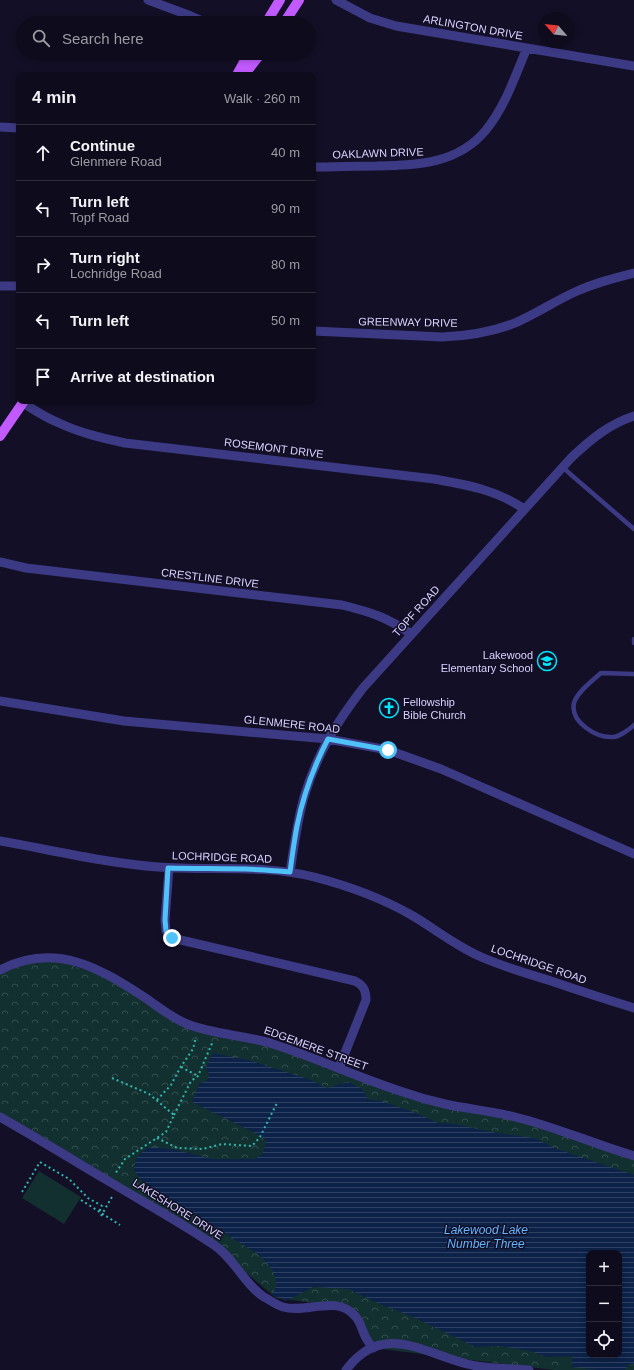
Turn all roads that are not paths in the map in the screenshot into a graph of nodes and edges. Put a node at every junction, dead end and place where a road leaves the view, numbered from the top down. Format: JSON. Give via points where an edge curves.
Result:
{"nodes":[{"id":1,"x":148,"y":0,"type":"edge"},
{"id":2,"x":280,"y":0,"type":"edge"},
{"id":3,"x":299,"y":0,"type":"edge"},
{"id":4,"x":336,"y":0,"type":"edge"},
{"id":5,"x":191,"y":16,"type":"edge"},
{"id":6,"x":270,"y":16,"type":"edge"},
{"id":7,"x":289,"y":16,"type":"edge"},
{"id":8,"x":527,"y":48,"type":"junction"},
{"id":9,"x":245,"y":60,"type":"edge"},
{"id":10,"x":256,"y":60,"type":"edge"},
{"id":11,"x":634,"y":66,"type":"edge"},
{"id":12,"x":239,"y":72,"type":"edge"},
{"id":13,"x":246,"y":72,"type":"edge"},
{"id":14,"x":0,"y":127,"type":"edge"},
{"id":15,"x":16,"y":128,"type":"edge"},
{"id":16,"x":316,"y":167,"type":"edge"},
{"id":17,"x":634,"y":273,"type":"edge"},
{"id":18,"x":0,"y":286,"type":"edge"},
{"id":19,"x":16,"y":286,"type":"edge"},
{"id":20,"x":316,"y":331,"type":"edge"},
{"id":21,"x":23,"y":404,"type":"edge"},
{"id":22,"x":27,"y":404,"type":"edge"},
{"id":23,"x":634,"y":416,"type":"edge"},
{"id":24,"x":0,"y":436,"type":"edge"},
{"id":25,"x":563,"y":466,"type":"junction"},
{"id":26,"x":524,"y":509,"type":"junction"},
{"id":27,"x":634,"y":529,"type":"edge"},
{"id":28,"x":0,"y":562,"type":"edge"},
{"id":29,"x":411,"y":634,"type":"junction"},
{"id":30,"x":634,"y":639,"type":"edge"},
{"id":31,"x":634,"y":643,"type":"edge"},
{"id":32,"x":634,"y":674,"type":"edge"},
{"id":33,"x":0,"y":701,"type":"edge"},
{"id":34,"x":634,"y":725,"type":"edge"},
{"id":35,"x":328,"y":739,"type":"junction"},
{"id":36,"x":0,"y":841,"type":"edge"},
{"id":37,"x":634,"y":854,"type":"edge"},
{"id":38,"x":168,"y":868,"type":"junction"},
{"id":39,"x":290,"y":872,"type":"junction"},
{"id":40,"x":0,"y":970,"type":"edge"},
{"id":41,"x":634,"y":1008,"type":"edge"},
{"id":42,"x":339,"y":1068,"type":"junction"},
{"id":43,"x":0,"y":1117,"type":"edge"},
{"id":44,"x":634,"y":1156,"type":"edge"},
{"id":45,"x":373,"y":1348,"type":"junction"},
{"id":46,"x":346,"y":1370,"type":"edge"},
{"id":47,"x":528,"y":1370,"type":"edge"}],
"edges":[{"from":1,"to":5,"type":"street"},
{"from":2,"to":6,"type":"main road"},
{"from":3,"to":7,"type":"main road"},
{"from":4,"to":8,"type":"street","name":"ARLINGTON DRIVE","via":[[370,18],[396,26]]},
{"from":8,"to":11,"type":"street","name":"ARLINGTON DRIVE"},
{"from":8,"to":16,"type":"street","name":"OAKLAWN DRIVE","via":[[493,120],[464,150],[448,158],[419,165]]},
{"from":9,"to":12,"type":"main road"},
{"from":10,"to":13,"type":"main road"},
{"from":14,"to":15,"type":"street"},
{"from":17,"to":20,"type":"street","name":"GREENWAY DRIVE","via":[[594,284],[515,322],[482,332],[442,337]]},
{"from":18,"to":19,"type":"street"},
{"from":21,"to":24,"type":"main road"},
{"from":22,"to":26,"type":"street","name":"ROSEMONT DRIVE","via":[[59,423],[102,438],[133,444],[466,484],[508,498]]},
{"from":23,"to":25,"type":"street","name":"TOPF ROAD","via":[[598,434]]},
{"from":25,"to":26,"type":"street","name":"TOPF ROAD"},
{"from":25,"to":27,"type":"lane"},
{"from":26,"to":29,"type":"street","name":"TOPF ROAD"},
{"from":28,"to":29,"type":"street","name":"CRESTLINE DRIVE","via":[[26,568],[342,605],[391,621]]},
{"from":29,"to":35,"type":"street","name":"TOPF ROAD","via":[[363,688]]},
{"from":30,"to":31,"type":"lane"},
{"from":32,"to":34,"type":"lane","via":[[601,673],[585,687],[574,702],[575,715],[584,727],[598,734],[614,738]]},
{"from":33,"to":35,"type":"street","name":"GLENMERE ROAD","via":[[124,721]]},
{"from":35,"to":37,"type":"street","name":"GLENMERE ROAD","via":[[388,750],[423,762]]},
{"from":35,"to":39,"type":"street","name":"TOPF ROAD","via":[[312,773],[304,798]]},
{"from":36,"to":38,"type":"street","name":"LOCHRIDGE ROAD","via":[[116,862]]},
{"from":38,"to":39,"type":"street","name":"LOCHRIDGE ROAD"},
{"from":38,"to":42,"type":"street","via":[[165,920],[166,931],[172,938],[360,983],[365,989],[366,1000]]},
{"from":39,"to":41,"type":"street","name":"LOCHRIDGE ROAD","via":[[368,894],[391,904],[456,944],[505,967]]},
{"from":40,"to":42,"type":"street","name":"EDGEMERE STREET","via":[[14,962],[35,958],[57,957],[74,960],[115,980],[176,1018],[199,1028],[272,1043]]},
{"from":42,"to":44,"type":"street","name":"EDGEMERE STREET","via":[[430,1101],[513,1116]]},
{"from":43,"to":45,"type":"street","name":"LAKESHORE DRIVE","via":[[162,1211],[216,1246],[264,1297],[283,1307],[344,1308],[355,1315]]},
{"from":45,"to":46,"type":"street"},
{"from":45,"to":47,"type":"street","via":[[400,1343],[468,1364]]}]}
